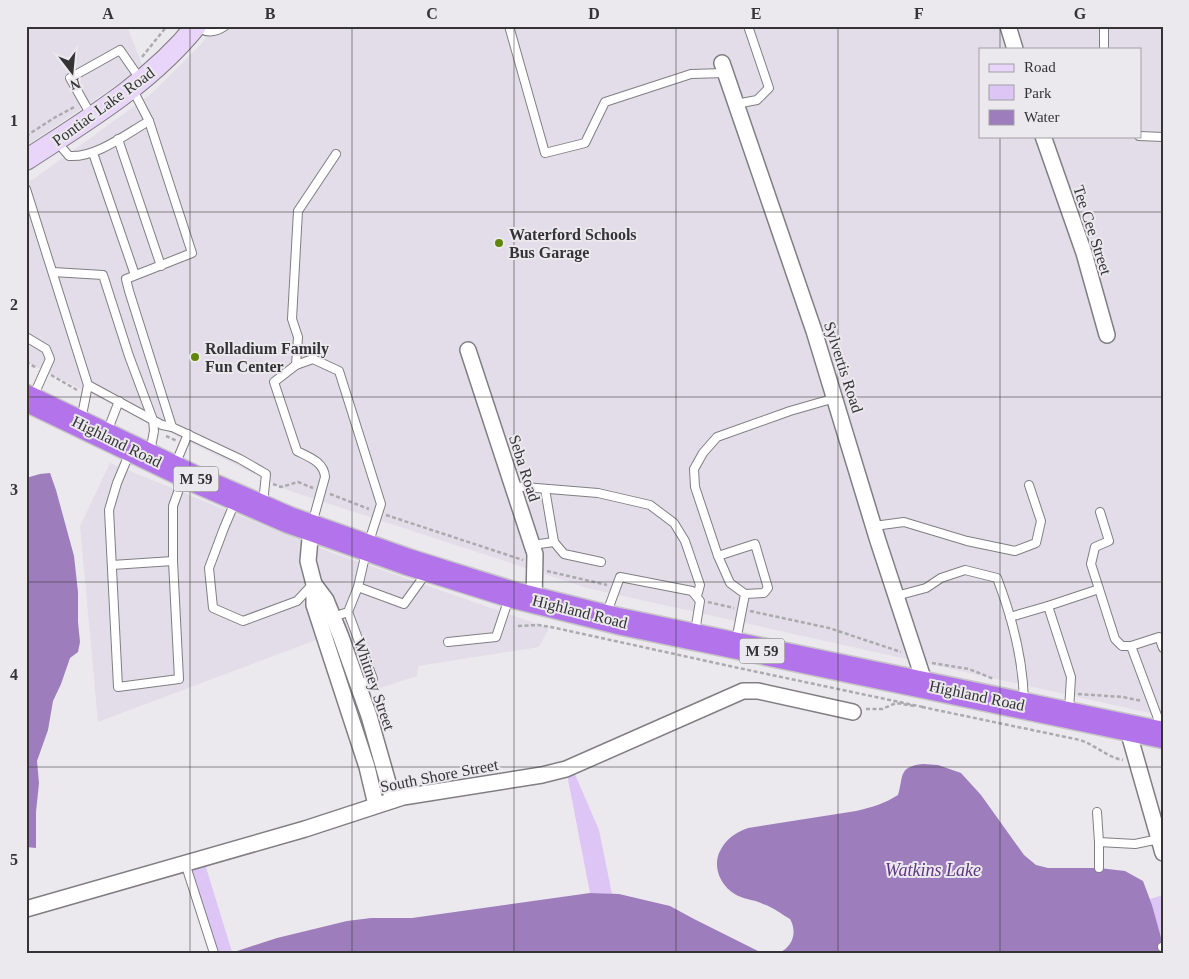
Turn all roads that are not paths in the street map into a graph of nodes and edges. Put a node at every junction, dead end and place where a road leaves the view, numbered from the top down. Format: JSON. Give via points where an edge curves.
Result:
{"nodes":[{"id":1,"x":196,"y":26,"type":"edge"},
{"id":2,"x":226,"y":26,"type":"edge"},
{"id":3,"x":509,"y":26,"type":"edge"},
{"id":4,"x":748,"y":26,"type":"edge"},
{"id":5,"x":1008,"y":26,"type":"edge"},
{"id":6,"x":1104,"y":26,"type":"edge"},
{"id":7,"x":1015,"y":48,"type":"edge"},
{"id":8,"x":1103,"y":48,"type":"edge"},
{"id":9,"x":723,"y":68,"type":"joint"},
{"id":10,"x":135,"y":79,"type":"junction"},
{"id":11,"x":736,"y":104,"type":"junction"},
{"id":12,"x":88,"y":110,"type":"junction"},
{"id":13,"x":149,"y":121,"type":"junction"},
{"id":14,"x":1142,"y":136,"type":"edge"},
{"id":15,"x":1163,"y":137,"type":"edge"},
{"id":16,"x":1044,"y":138,"type":"edge"},
{"id":17,"x":118,"y":139,"type":"junction"},
{"id":18,"x":56,"y":141,"type":"junction"},
{"id":19,"x":93,"y":153,"type":"junction"},
{"id":20,"x":336,"y":154,"type":"dead end"},
{"id":21,"x":26,"y":160,"type":"edge"},
{"id":22,"x":26,"y":189,"type":"edge"},
{"id":23,"x":161,"y":266,"type":"junction"},
{"id":24,"x":53,"y":272,"type":"junction"},
{"id":25,"x":135,"y":275,"type":"junction"},
{"id":26,"x":1107,"y":335,"type":"dead end"},
{"id":27,"x":26,"y":337,"type":"edge"},
{"id":28,"x":468,"y":350,"type":"dead end"},
{"id":29,"x":296,"y":365,"type":"junction"},
{"id":30,"x":88,"y":385,"type":"junction"},
{"id":31,"x":835,"y":398,"type":"junction"},
{"id":32,"x":29,"y":399,"type":"edge"},
{"id":33,"x":119,"y":401,"type":"junction"},
{"id":34,"x":153,"y":420,"type":"junction"},
{"id":35,"x":81,"y":423,"type":"junction"},
{"id":36,"x":172,"y":428,"type":"junction"},
{"id":37,"x":188,"y":434,"type":"junction"},
{"id":38,"x":105,"y":436,"type":"junction"},
{"id":39,"x":140,"y":452,"type":"junction"},
{"id":40,"x":179,"y":471,"type":"junction"},
{"id":41,"x":1029,"y":485,"type":"dead end"},
{"id":42,"x":512,"y":486,"type":"junction"},
{"id":43,"x":545,"y":489,"type":"junction"},
{"id":44,"x":238,"y":497,"type":"junction"},
{"id":45,"x":262,"y":508,"type":"junction"},
{"id":46,"x":1100,"y":512,"type":"dead end"},
{"id":47,"x":874,"y":526,"type":"junction"},
{"id":48,"x":311,"y":528,"type":"junction"},
{"id":49,"x":554,"y":542,"type":"junction"},
{"id":50,"x":532,"y":545,"type":"junction"},
{"id":51,"x":367,"y":548,"type":"junction"},
{"id":52,"x":718,"y":556,"type":"junction"},
{"id":53,"x":173,"y":561,"type":"junction"},
{"id":54,"x":601,"y":562,"type":"dead end"},
{"id":55,"x":112,"y":565,"type":"junction"},
{"id":56,"x":429,"y":568,"type":"junction"},
{"id":57,"x":314,"y":584,"type":"junction"},
{"id":58,"x":358,"y":587,"type":"junction"},
{"id":59,"x":1099,"y":589,"type":"junction"},
{"id":60,"x":745,"y":594,"type":"junction"},
{"id":61,"x":696,"y":596,"type":"junction"},
{"id":62,"x":896,"y":596,"type":"junction"},
{"id":63,"x":522,"y":597,"type":"junction"},
{"id":64,"x":1048,"y":606,"type":"junction"},
{"id":65,"x":348,"y":612,"type":"junction"},
{"id":66,"x":333,"y":617,"type":"junction"},
{"id":67,"x":605,"y":617,"type":"junction"},
{"id":68,"x":1010,"y":617,"type":"junction"},
{"id":69,"x":694,"y":637,"type":"junction"},
{"id":70,"x":448,"y":642,"type":"dead end"},
{"id":71,"x":735,"y":645,"type":"junction"},
{"id":72,"x":1131,"y":646,"type":"junction"},
{"id":73,"x":1163,"y":648,"type":"edge"},
{"id":74,"x":359,"y":687,"type":"junction"},
{"id":75,"x":343,"y":695,"type":"junction"},
{"id":76,"x":924,"y":695,"type":"junction"},
{"id":77,"x":1024,"y":706,"type":"junction"},
{"id":78,"x":853,"y":712,"type":"road end"},
{"id":79,"x":1069,"y":715,"type":"junction"},
{"id":80,"x":1127,"y":727,"type":"junction"},
{"id":81,"x":1163,"y":733,"type":"edge"},
{"id":82,"x":377,"y":743,"type":"junction"},
{"id":83,"x":361,"y":747,"type":"junction"},
{"id":84,"x":393,"y":800,"type":"junction"},
{"id":85,"x":376,"y":805,"type":"junction"},
{"id":86,"x":1097,"y":812,"type":"dead end"},
{"id":87,"x":1099,"y":842,"type":"junction"},
{"id":88,"x":1161,"y":846,"type":"edge"},
{"id":89,"x":185,"y":863,"type":"junction"},
{"id":90,"x":1099,"y":868,"type":"dead end"},
{"id":91,"x":26,"y":909,"type":"edge"},
{"id":92,"x":214,"y":953,"type":"edge"}],
"edges":[{"from":1,"to":2,"type":"lane","via":[[209,32]]},
{"from":1,"to":10,"type":"street","name":"Pontiac Lake Road","via":[[171,54]]},
{"from":3,"to":9,"type":"lane","via":[[545,153],[584,143],[605,102],[691,74]]},
{"from":4,"to":11,"type":"lane","via":[[769,88],[757,100]]},
{"from":5,"to":7,"type":"street"},
{"from":6,"to":8,"type":"lane"},
{"from":9,"to":11,"type":"street","name":"Sylvertis Road"},
{"from":10,"to":12,"type":"street","name":"Pontiac Lake Road"},
{"from":10,"to":12,"type":"lane","via":[[120,50],[70,78]]},
{"from":10,"to":13,"type":"lane"},
{"from":11,"to":31,"type":"street","name":"Sylvertis Road"},
{"from":12,"to":18,"type":"street","name":"Pontiac Lake Road"},
{"from":13,"to":17,"type":"lane"},
{"from":13,"to":23,"type":"lane","via":[[192,253]]},
{"from":14,"to":15,"type":"lane"},
{"from":16,"to":26,"type":"street","name":"Tee Cee Street","via":[[1081,244]]},
{"from":17,"to":19,"type":"lane"},
{"from":17,"to":23,"type":"lane"},
{"from":18,"to":19,"type":"lane","via":[[69,156]]},
{"from":18,"to":21,"type":"street","name":"Pontiac Lake Road"},
{"from":19,"to":25,"type":"lane"},
{"from":20,"to":29,"type":"lane","via":[[298,211],[292,319],[298,337]]},
{"from":22,"to":24,"type":"lane"},
{"from":23,"to":25,"type":"lane"},
{"from":24,"to":30,"type":"lane"},
{"from":24,"to":34,"type":"lane","via":[[103,275]]},
{"from":25,"to":36,"type":"lane","via":[[126,279]]},
{"from":27,"to":32,"type":"lane","via":[[46,349],[50,359]]},
{"from":28,"to":42,"type":"street","name":"Seba Road"},
{"from":29,"to":48,"type":"lane","via":[[274,382],[297,451],[315,460],[325,471]]},
{"from":29,"to":51,"type":"lane","via":[[313,359],[339,371],[381,504]]},
{"from":30,"to":33,"type":"lane"},
{"from":30,"to":35,"type":"lane"},
{"from":31,"to":47,"type":"street","name":"Sylvertis Road"},
{"from":31,"to":52,"type":"lane","via":[[790,410],[717,437],[703,453],[694,469],[695,487]]},
{"from":32,"to":35,"type":"highway","name":"Highland Road","number":"M 59"},
{"from":33,"to":34,"type":"lane"},
{"from":33,"to":38,"type":"lane"},
{"from":34,"to":36,"type":"lane"},
{"from":34,"to":39,"type":"lane","via":[[154,431]]},
{"from":35,"to":38,"type":"highway","name":"Highland Road","number":"M 59"},
{"from":36,"to":37,"type":"lane"},
{"from":37,"to":40,"type":"lane"},
{"from":37,"to":45,"type":"lane","via":[[266,474]]},
{"from":38,"to":39,"type":"highway","name":"Highland Road","number":"M 59"},
{"from":39,"to":40,"type":"highway","name":"Highland Road","number":"M 59"},
{"from":39,"to":55,"type":"lane","via":[[117,483],[109,510]]},
{"from":40,"to":44,"type":"highway","name":"Highland Road","number":"M 59"},
{"from":40,"to":53,"type":"lane","via":[[173,506]]},
{"from":41,"to":47,"type":"lane","via":[[1041,521],[1036,543],[1015,551],[904,522]]},
{"from":42,"to":43,"type":"lane"},
{"from":42,"to":50,"type":"street","name":"Seba Road"},
{"from":43,"to":49,"type":"lane"},
{"from":43,"to":61,"type":"lane","via":[[598,493],[650,505],[674,523],[685,540],[700,585]]},
{"from":44,"to":45,"type":"highway","name":"Highland Road","number":"M 59"},
{"from":44,"to":57,"type":"lane","via":[[209,568],[213,608],[243,621],[297,601]]},
{"from":45,"to":48,"type":"highway","name":"Highland Road","number":"M 59"},
{"from":46,"to":59,"type":"lane","via":[[1109,541],[1095,547],[1091,564]]},
{"from":47,"to":62,"type":"street","name":"Sylvertis Road"},
{"from":48,"to":51,"type":"highway","name":"Highland Road","number":"M 59"},
{"from":48,"to":57,"type":"street","name":"Whitney Street","via":[[308,561]]},
{"from":49,"to":50,"type":"lane"},
{"from":49,"to":54,"type":"lane","via":[[564,554]]},
{"from":50,"to":63,"type":"street","name":"Seba Road","via":[[535,554]]},
{"from":51,"to":56,"type":"highway","name":"Highland Road","number":"M 59"},
{"from":51,"to":58,"type":"lane"},
{"from":52,"to":60,"type":"lane","via":[[730,584]]},
{"from":52,"to":60,"type":"lane","via":[[755,544],[768,588],[764,593]]},
{"from":53,"to":55,"type":"lane"},
{"from":53,"to":55,"type":"lane","via":[[179,679],[118,687]]},
{"from":56,"to":58,"type":"lane","via":[[404,604]]},
{"from":56,"to":63,"type":"highway","name":"Highland Road","number":"M 59"},
{"from":57,"to":66,"type":"street","name":"Whitney Street"},
{"from":57,"to":75,"type":"street","name":"Whitney Street","via":[[314,605]]},
{"from":58,"to":65,"type":"lane"},
{"from":59,"to":64,"type":"lane"},
{"from":59,"to":72,"type":"lane","via":[[1115,639],[1122,646]]},
{"from":60,"to":71,"type":"lane"},
{"from":61,"to":67,"type":"lane","via":[[692,591],[620,577]]},
{"from":61,"to":69,"type":"lane","via":[[700,601]]},
{"from":62,"to":68,"type":"lane","via":[[926,588],[941,578],[965,570],[997,578]]},
{"from":62,"to":76,"type":"street","name":"Sylvertis Road"},
{"from":63,"to":67,"type":"highway","name":"Highland Road","number":"M 59"},
{"from":63,"to":70,"type":"lane","via":[[496,637]]},
{"from":64,"to":68,"type":"lane"},
{"from":64,"to":79,"type":"lane","via":[[1071,677]]},
{"from":65,"to":66,"type":"lane"},
{"from":65,"to":74,"type":"lane","via":[[373,679]]},
{"from":66,"to":74,"type":"street","name":"Whitney Street"},
{"from":67,"to":69,"type":"highway","name":"Highland Road","number":"M 59"},
{"from":68,"to":77,"type":"lane","via":[[1024,678]]},
{"from":69,"to":71,"type":"highway","name":"Highland Road","number":"M 59"},
{"from":71,"to":76,"type":"highway","name":"Highland Road","number":"M 59"},
{"from":72,"to":73,"type":"lane","via":[[1159,637]]},
{"from":72,"to":81,"type":"lane"},
{"from":74,"to":75,"type":"street"},
{"from":74,"to":82,"type":"street","name":"Whitney Street"},
{"from":75,"to":83,"type":"street","name":"Whitney Street"},
{"from":76,"to":77,"type":"highway","name":"Highland Road","number":"M 59"},
{"from":77,"to":79,"type":"highway","name":"Highland Road","number":"M 59"},
{"from":78,"to":84,"type":"street","name":"South Shore Street","via":[[758,691],[743,691],[566,769]]},
{"from":79,"to":80,"type":"highway","name":"Highland Road","number":"M 59"},
{"from":80,"to":81,"type":"highway","name":"Highland Road","number":"M 59"},
{"from":80,"to":88,"type":"street"},
{"from":82,"to":83,"type":"street"},
{"from":82,"to":84,"type":"street","name":"Whitney Street"},
{"from":83,"to":85,"type":"street","name":"Whitney Street"},
{"from":84,"to":85,"type":"street","name":"South Shore Street"},
{"from":85,"to":89,"type":"street","name":"South Shore Street"},
{"from":86,"to":87,"type":"lane"},
{"from":87,"to":88,"type":"lane"},
{"from":87,"to":90,"type":"lane"},
{"from":89,"to":91,"type":"street","name":"South Shore Street"},
{"from":89,"to":92,"type":"lane"}]}
